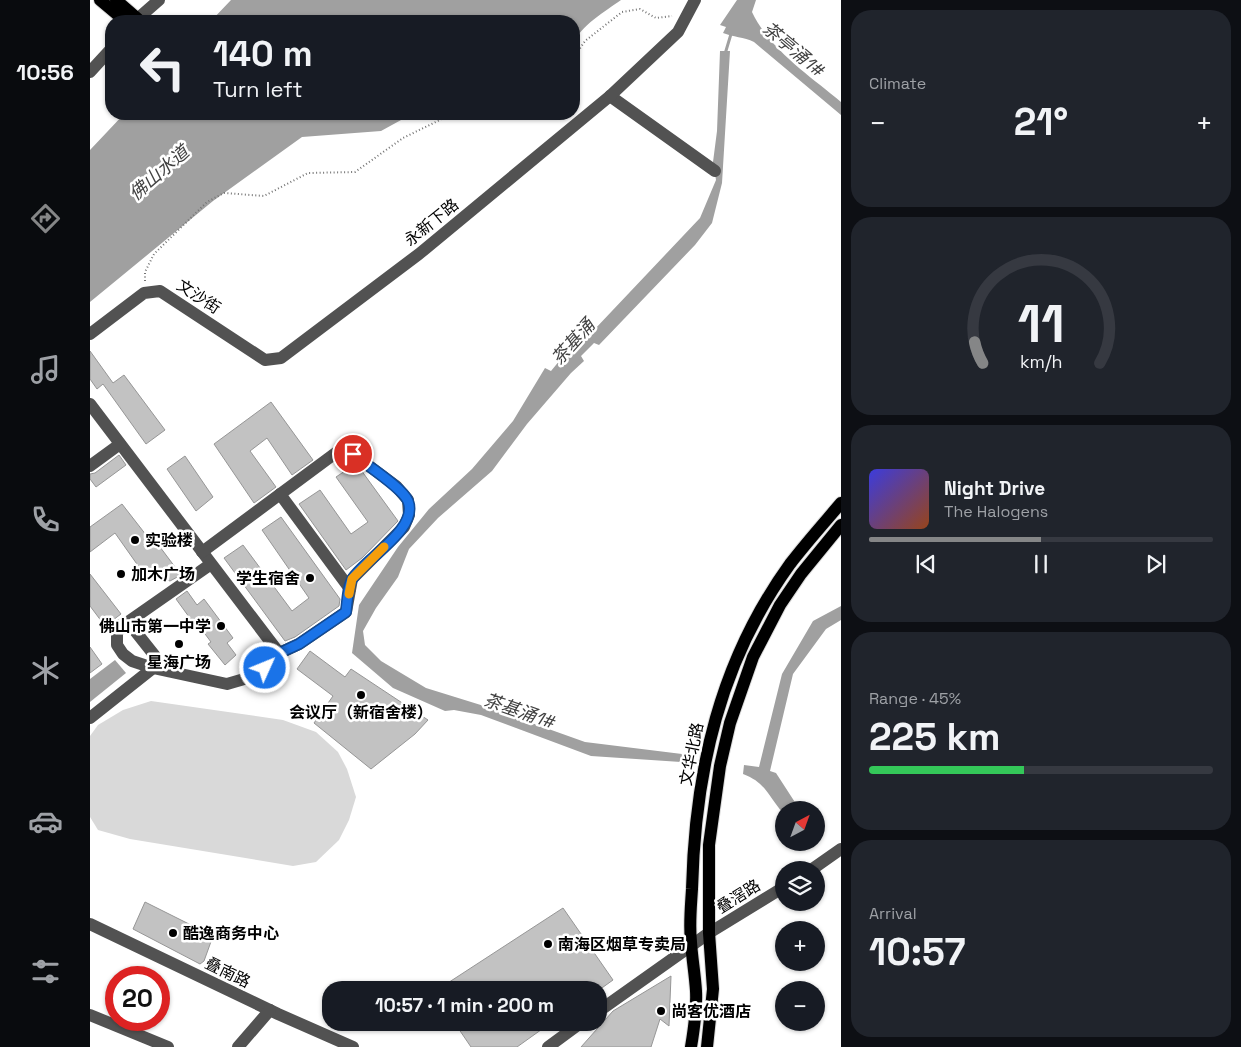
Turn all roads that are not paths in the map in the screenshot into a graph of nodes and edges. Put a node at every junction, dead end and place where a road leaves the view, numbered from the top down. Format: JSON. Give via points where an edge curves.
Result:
{"nodes":[{"id":1,"x":100,"y":0,"type":"edge"},
{"id":2,"x":116,"y":0,"type":"edge"},
{"id":3,"x":159,"y":0,"type":"edge"},
{"id":4,"x":695,"y":0,"type":"edge"},
{"id":5,"x":125,"y":15,"type":"edge"},
{"id":6,"x":129,"y":15,"type":"edge"},
{"id":7,"x":140,"y":15,"type":"edge"},
{"id":8,"x":105,"y":56,"type":"edge"},
{"id":9,"x":90,"y":72,"type":"edge"},
{"id":10,"x":610,"y":96,"type":"junction"},
{"id":11,"x":715,"y":171,"type":"dead end"},
{"id":12,"x":90,"y":334,"type":"edge"},
{"id":13,"x":265,"y":360,"type":"joint"},
{"id":14,"x":90,"y":404,"type":"edge"},
{"id":15,"x":120,"y":444,"type":"junction"},
{"id":16,"x":90,"y":466,"type":"edge"},
{"id":17,"x":280,"y":494,"type":"junction"},
{"id":18,"x":841,"y":503,"type":"edge"},
{"id":19,"x":841,"y":525,"type":"edge"},
{"id":20,"x":202,"y":552,"type":"junction"},
{"id":21,"x":210,"y":564,"type":"junction"},
{"id":22,"x":350,"y":590,"type":"junction"},
{"id":23,"x":128,"y":622,"type":"junction"},
{"id":24,"x":271,"y":657,"type":"junction"},
{"id":25,"x":153,"y":668,"type":"junction"},
{"id":26,"x":90,"y":718,"type":"edge"},
{"id":27,"x":841,"y":849,"type":"edge"},
{"id":28,"x":824,"y":861,"type":"edge"},
{"id":29,"x":775,"y":892,"type":"edge"},
{"id":30,"x":90,"y":924,"type":"edge"},
{"id":31,"x":709,"y":933,"type":"junction"},
{"id":32,"x":691,"y":945,"type":"junction"},
{"id":33,"x":607,"y":1005,"type":"edge"},
{"id":34,"x":270,"y":1010,"type":"junction"},
{"id":35,"x":90,"y":1015,"type":"edge"},
{"id":36,"x":570,"y":1031,"type":"edge"},
{"id":37,"x":168,"y":1047,"type":"edge"},
{"id":38,"x":238,"y":1047,"type":"edge"},
{"id":39,"x":353,"y":1047,"type":"edge"},
{"id":40,"x":548,"y":1047,"type":"edge"},
{"id":41,"x":691,"y":1047,"type":"edge"},
{"id":42,"x":706,"y":1047,"type":"edge"}],
"edges":[{"from":1,"to":5,"type":"main road"},
{"from":2,"to":6,"type":"main road"},
{"from":3,"to":7,"type":"street"},
{"from":4,"to":10,"type":"street","name":"永新下路","via":[[678,32]]},
{"from":8,"to":9,"type":"street"},
{"from":10,"to":11,"type":"street"},
{"from":10,"to":13,"type":"street","name":"永新下路","via":[[388,277],[281,358]]},
{"from":12,"to":13,"type":"street","name":"文沙街","via":[[144,292],[160,291]]},
{"from":14,"to":15,"type":"street"},
{"from":15,"to":16,"type":"street"},
{"from":15,"to":20,"type":"street"},
{"from":17,"to":20,"type":"street"},
{"from":17,"to":22,"type":"street"},
{"from":17,"to":22,"type":"street","via":[[341,449],[353,454],[396,486],[408,500],[409,515],[404,527],[352,579]]},
{"from":18,"to":32,"type":"main road","name":"文华北路","via":[[768,598],[738,653],[718,710],[704,762],[693,848]]},
{"from":19,"to":31,"type":"main road","name":"文华北路","via":[[780,605],[753,657],[730,723],[720,766],[709,845]]},
{"from":20,"to":21,"type":"street"},
{"from":21,"to":23,"type":"street"},
{"from":21,"to":24,"type":"street","via":[[276,649]]},
{"from":22,"to":24,"type":"street","via":[[346,612],[299,644]]},
{"from":23,"to":25,"type":"street","via":[[155,656]]},
{"from":23,"to":25,"type":"street","via":[[120,625],[118,645],[132,661]]},
{"from":24,"to":25,"type":"street","via":[[265,668],[251,677],[227,684]]},
{"from":25,"to":26,"type":"street"},
{"from":27,"to":28,"type":"street"},
{"from":29,"to":31,"type":"street","name":"叠滘路"},
{"from":30,"to":34,"type":"street","name":"叠南路"},
{"from":31,"to":32,"type":"street","name":"叠滘路"},
{"from":31,"to":42,"type":"main road","name":"文华北路","via":[[713,989]]},
{"from":32,"to":33,"type":"street","name":"叠滘路"},
{"from":32,"to":41,"type":"main road","name":"文华北路","via":[[696,992]]},
{"from":34,"to":38,"type":"street"},
{"from":34,"to":39,"type":"street","name":"叠南路"},
{"from":35,"to":37,"type":"street"},
{"from":36,"to":40,"type":"street"}]}
